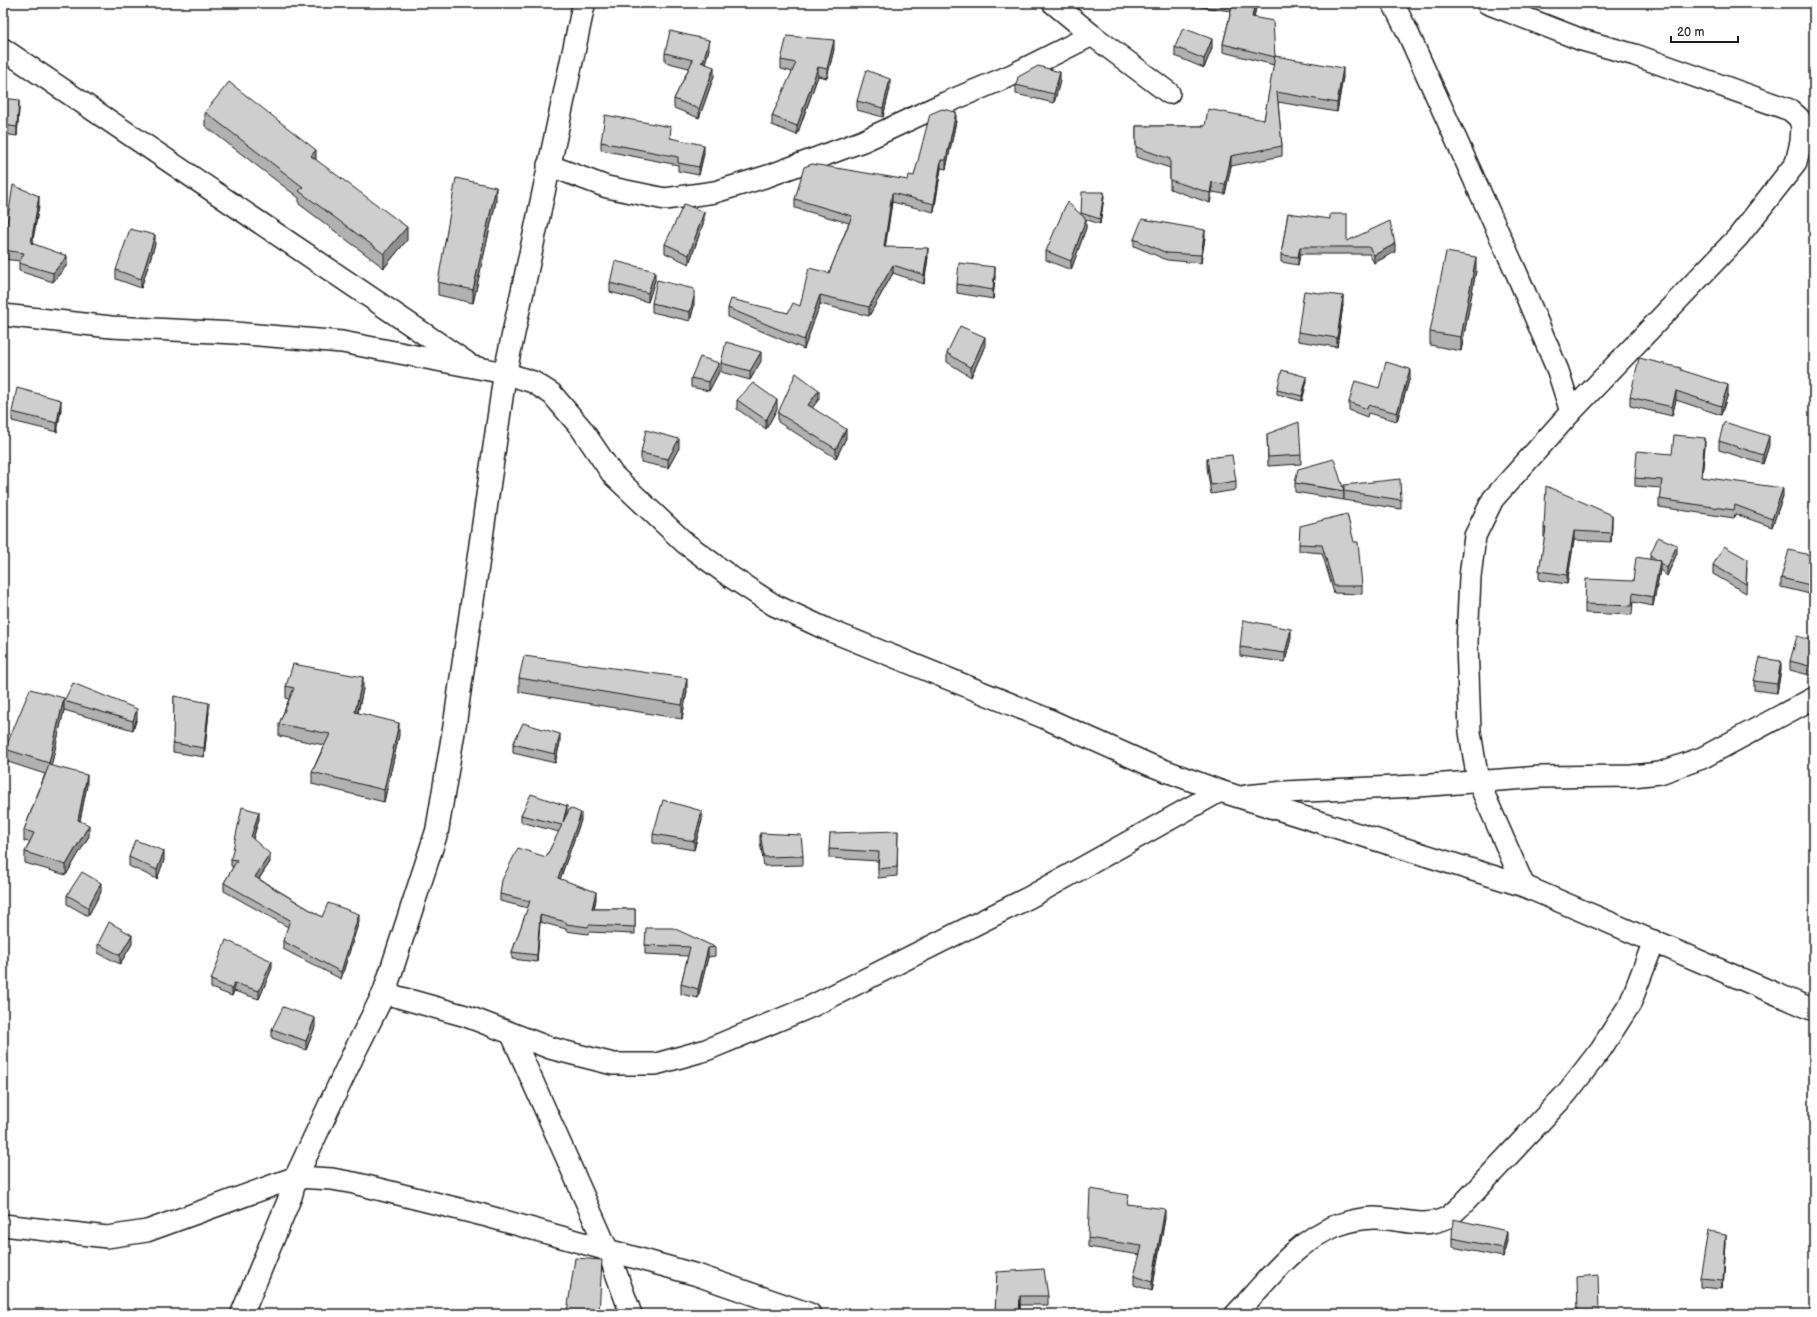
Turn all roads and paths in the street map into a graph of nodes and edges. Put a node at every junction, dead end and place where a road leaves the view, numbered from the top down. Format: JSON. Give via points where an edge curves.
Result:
{"nodes":[{"id":1,"x":584,"y":3,"type":"edge"},
{"id":2,"x":1053,"y":3,"type":"edge"},
{"id":3,"x":1393,"y":3,"type":"edge"},
{"id":4,"x":1487,"y":3,"type":"edge"},
{"id":5,"x":1092,"y":35,"type":"junction"},
{"id":6,"x":3,"y":49,"type":"edge"},
{"id":7,"x":1169,"y":94,"type":"dead end"},
{"id":8,"x":548,"y":165,"type":"junction"},
{"id":9,"x":3,"y":315,"type":"edge"},
{"id":10,"x":473,"y":367,"type":"junction"},
{"id":11,"x":505,"y":373,"type":"junction"},
{"id":12,"x":1571,"y":412,"type":"junction"},
{"id":13,"x":1814,"y":698,"type":"edge"},
{"id":14,"x":1478,"y":780,"type":"junction"},
{"id":15,"x":1228,"y":794,"type":"junction"},
{"id":16,"x":1524,"y":886,"type":"junction"},
{"id":17,"x":1654,"y":941,"type":"junction"},
{"id":18,"x":384,"y":993,"type":"junction"},
{"id":19,"x":1814,"y":1010,"type":"edge"},
{"id":20,"x":512,"y":1035,"type":"junction"},
{"id":21,"x":296,"y":1177,"type":"junction"},
{"id":22,"x":3,"y":1225,"type":"edge"},
{"id":23,"x":608,"y":1251,"type":"junction"},
{"id":24,"x":242,"y":1314,"type":"edge"},
{"id":25,"x":631,"y":1314,"type":"edge"},
{"id":26,"x":810,"y":1314,"type":"edge"},
{"id":27,"x":1236,"y":1314,"type":"edge"}],
"edges":[{"from":1,"to":8,"type":"main road"},
{"from":2,"to":5,"type":"street"},
{"from":3,"to":12,"type":"street","via":[[1517,274],[1558,371]]},
{"from":4,"to":12,"type":"street","via":[[1582,40],[1635,55],[1790,110],[1799,118],[1802,126],[1796,163],[1738,237]]},
{"from":5,"to":7,"type":"street"},
{"from":5,"to":8,"type":"street","via":[[1012,75],[863,141],[768,176],[715,192],[665,199],[607,187]]},
{"from":6,"to":10,"type":"street"},
{"from":8,"to":11,"type":"main road"},
{"from":9,"to":10,"type":"street","via":[[111,327],[235,333],[342,342]]},
{"from":10,"to":11,"type":"street"},
{"from":11,"to":15,"type":"street","via":[[533,382],[552,394],[581,428],[613,475],[685,543],[774,605],[826,629],[1045,718],[1150,765]]},
{"from":11,"to":18,"type":"main road","via":[[437,831]]},
{"from":12,"to":14,"type":"street","via":[[1493,499],[1475,536],[1467,642],[1470,732]]},
{"from":13,"to":14,"type":"street","via":[[1702,758],[1660,773]]},
{"from":14,"to":15,"type":"street","via":[[1418,786]]},
{"from":14,"to":16,"type":"street"},
{"from":15,"to":16,"type":"street"},
{"from":15,"to":20,"type":"street","via":[[1023,901],[810,1007],[706,1050],[656,1064],[613,1064],[550,1048]]},
{"from":16,"to":17,"type":"street"},
{"from":17,"to":19,"type":"street"},
{"from":17,"to":27,"type":"street","via":[[1630,1004],[1601,1049],[1567,1093],[1463,1204],[1447,1217],[1431,1223],[1360,1219],[1311,1237]]},
{"from":18,"to":20,"type":"street","via":[[466,1016]]},
{"from":18,"to":21,"type":"main road"},
{"from":20,"to":23,"type":"street"},
{"from":21,"to":22,"type":"street","via":[[147,1231],[107,1237]]},
{"from":21,"to":23,"type":"street","via":[[354,1183],[483,1215]]},
{"from":21,"to":24,"type":"main road"},
{"from":23,"to":25,"type":"street"},
{"from":23,"to":26,"type":"street","via":[[698,1275]]}]}
